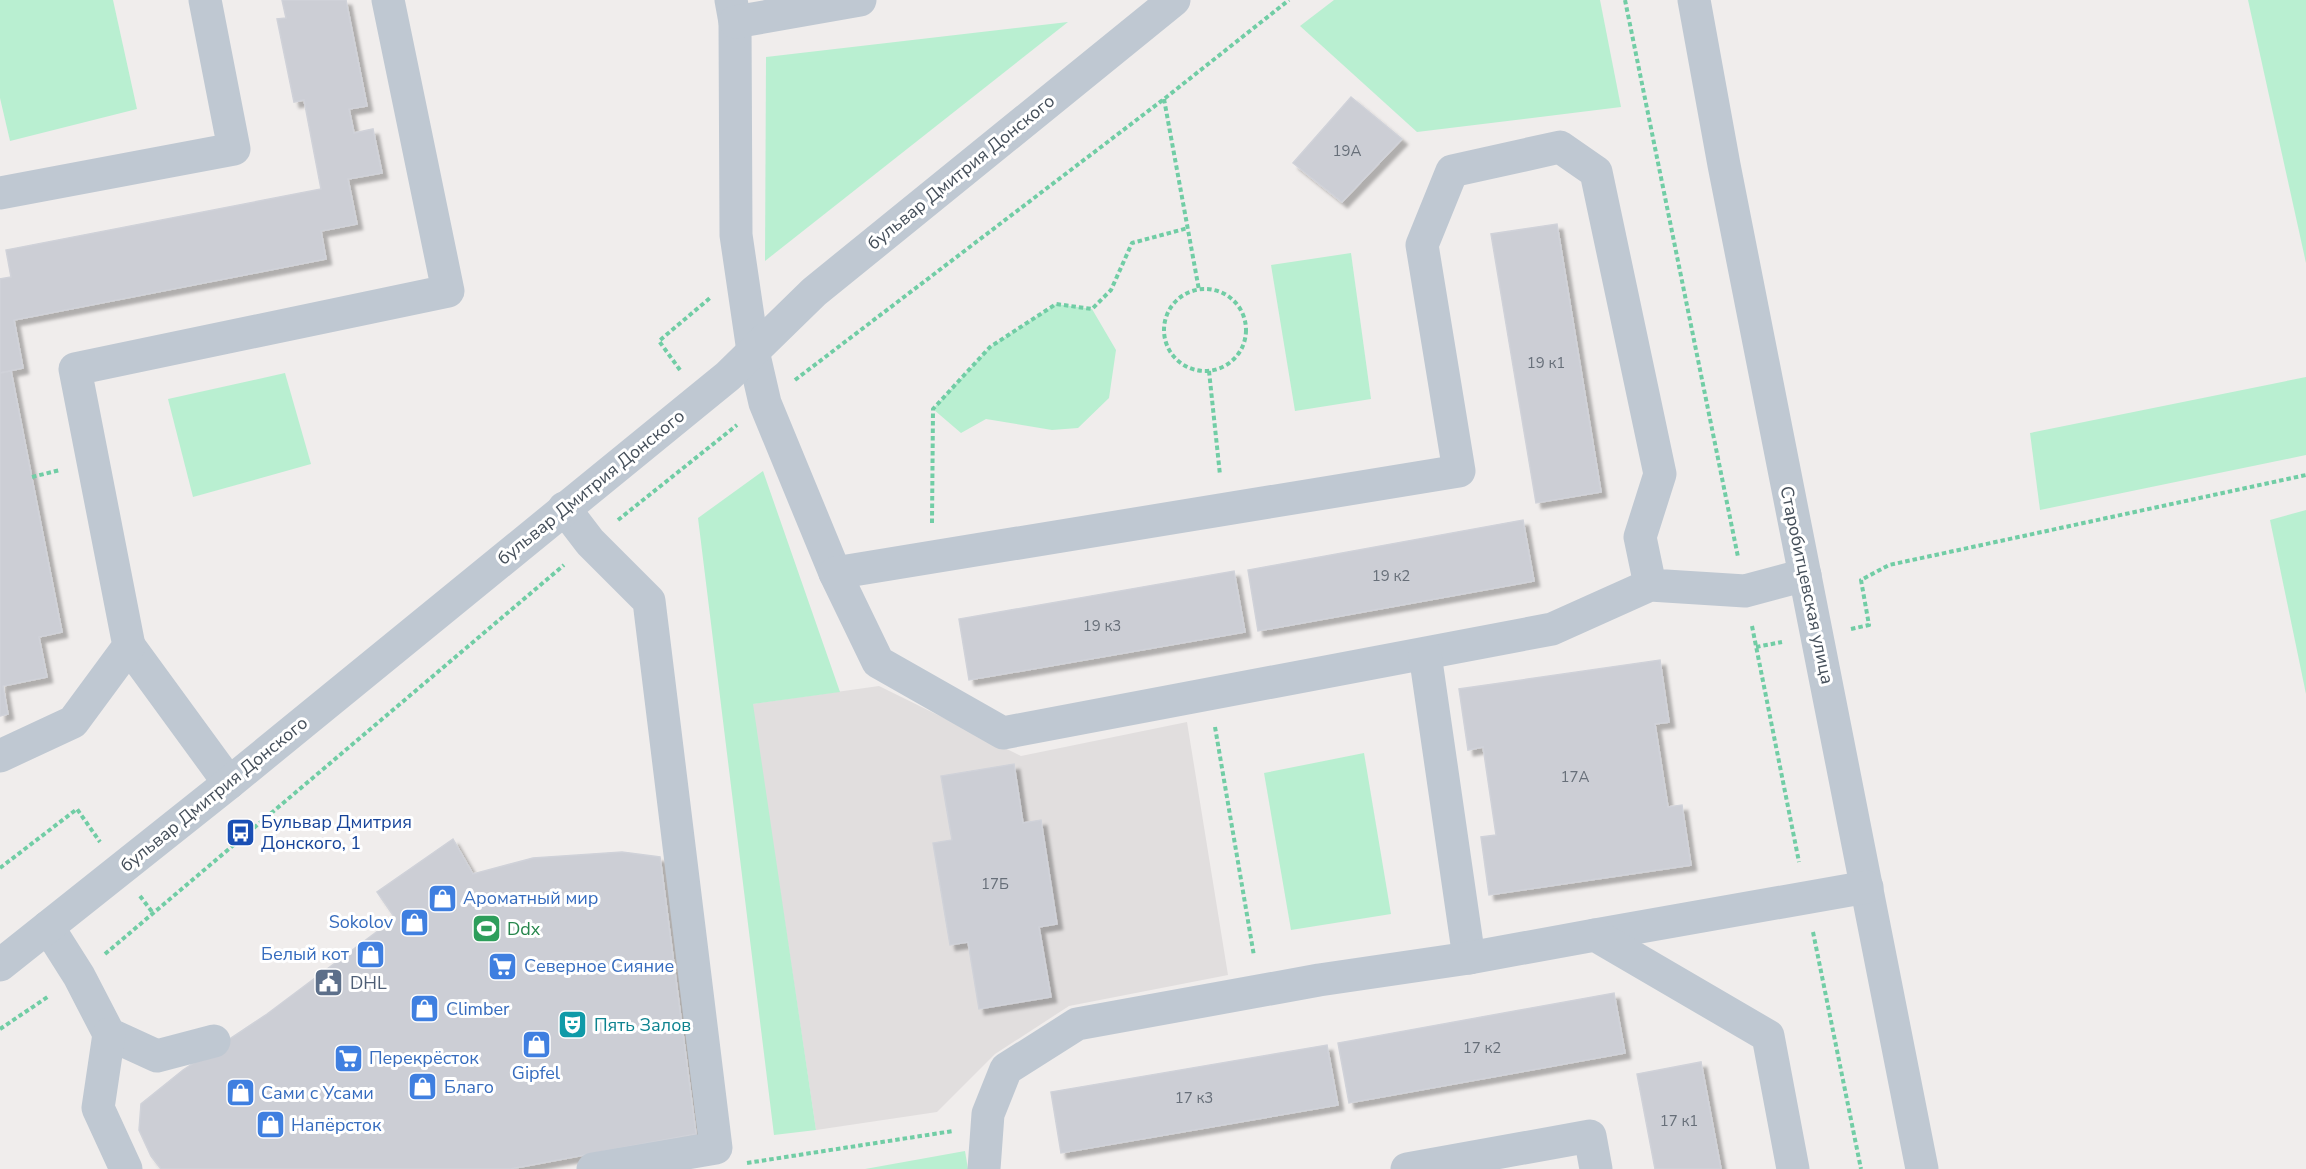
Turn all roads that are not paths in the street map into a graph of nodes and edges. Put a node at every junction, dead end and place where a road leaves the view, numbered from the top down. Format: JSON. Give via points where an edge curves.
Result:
{"nodes":[{"id":1,"x":204,"y":0,"type":"edge"},
{"id":2,"x":388,"y":0,"type":"edge"},
{"id":3,"x":860,"y":0,"type":"edge"},
{"id":4,"x":1174,"y":0,"type":"edge"},
{"id":5,"x":1694,"y":0,"type":"edge"},
{"id":6,"x":733,"y":11,"type":"edge"},
{"id":7,"x":0,"y":192,"type":"edge"},
{"id":8,"x":753,"y":351,"type":"junction"},
{"id":9,"x":564,"y":508,"type":"junction"},
{"id":10,"x":835,"y":573,"type":"junction"},
{"id":11,"x":1805,"y":575,"type":"junction"},
{"id":12,"x":1650,"y":585,"type":"junction"},
{"id":13,"x":129,"y":646,"type":"junction"},
{"id":14,"x":1425,"y":654,"type":"junction"},
{"id":15,"x":0,"y":756,"type":"edge"},
{"id":16,"x":229,"y":783,"type":"junction"},
{"id":17,"x":1868,"y":887,"type":"junction"},
{"id":18,"x":48,"y":927,"type":"junction"},
{"id":19,"x":1595,"y":935,"type":"junction"},
{"id":20,"x":1469,"y":958,"type":"junction"},
{"id":21,"x":0,"y":965,"type":"edge"},
{"id":22,"x":109,"y":1034,"type":"junction"},
{"id":23,"x":214,"y":1041,"type":"dead end"},
{"id":24,"x":126,"y":1169,"type":"edge"},
{"id":25,"x":593,"y":1169,"type":"edge"},
{"id":26,"x":984,"y":1169,"type":"edge"},
{"id":27,"x":1407,"y":1169,"type":"edge"},
{"id":28,"x":1596,"y":1169,"type":"edge"},
{"id":29,"x":1794,"y":1169,"type":"edge"},
{"id":30,"x":1922,"y":1169,"type":"edge"}],
"edges":[{"from":1,"to":7,"type":"street","via":[[234,149]]},
{"from":2,"to":13,"type":"street","via":[[448,291],[75,369]]},
{"from":3,"to":6,"type":"street"},
{"from":4,"to":8,"type":"street","name":"бульвар Дмитрия Донского","via":[[814,292]]},
{"from":5,"to":11,"type":"street","name":"Старобитцевская улица"},
{"from":6,"to":8,"type":"street","via":[[736,235]]},
{"from":8,"to":9,"type":"street","name":"бульвар Дмитрия Донского"},
{"from":8,"to":10,"type":"street","via":[[765,403]]},
{"from":9,"to":16,"type":"street","name":"бульвар Дмитрия Донского"},
{"from":9,"to":25,"type":"street","via":[[590,542],[649,601],[716,1148]]},
{"from":10,"to":12,"type":"street","via":[[1459,471],[1422,245],[1452,171],[1560,147],[1596,172],[1660,474],[1640,537]]},
{"from":10,"to":14,"type":"street","via":[[878,662],[1004,734]]},
{"from":11,"to":12,"type":"street","via":[[1745,591]]},
{"from":11,"to":17,"type":"street","name":"Старобитцевская улица"},
{"from":12,"to":14,"type":"street","via":[[1552,629]]},
{"from":13,"to":15,"type":"street","via":[[73,722]]},
{"from":13,"to":16,"type":"street"},
{"from":14,"to":20,"type":"street"},
{"from":16,"to":18,"type":"street","name":"бульвар Дмитрия Донского"},
{"from":17,"to":19,"type":"street"},
{"from":17,"to":30,"type":"street","name":"Старобитцевская улица"},
{"from":18,"to":21,"type":"street","name":"бульвар Дмитрия Донского"},
{"from":18,"to":22,"type":"street"},
{"from":19,"to":20,"type":"street"},
{"from":19,"to":29,"type":"street","via":[[1768,1036]]},
{"from":20,"to":26,"type":"street","via":[[1319,980],[1077,1024],[1006,1069],[988,1114]]},
{"from":22,"to":23,"type":"street","via":[[157,1056]]},
{"from":22,"to":24,"type":"street","via":[[98,1108]]},
{"from":27,"to":28,"type":"street","via":[[1590,1136]]}]}
